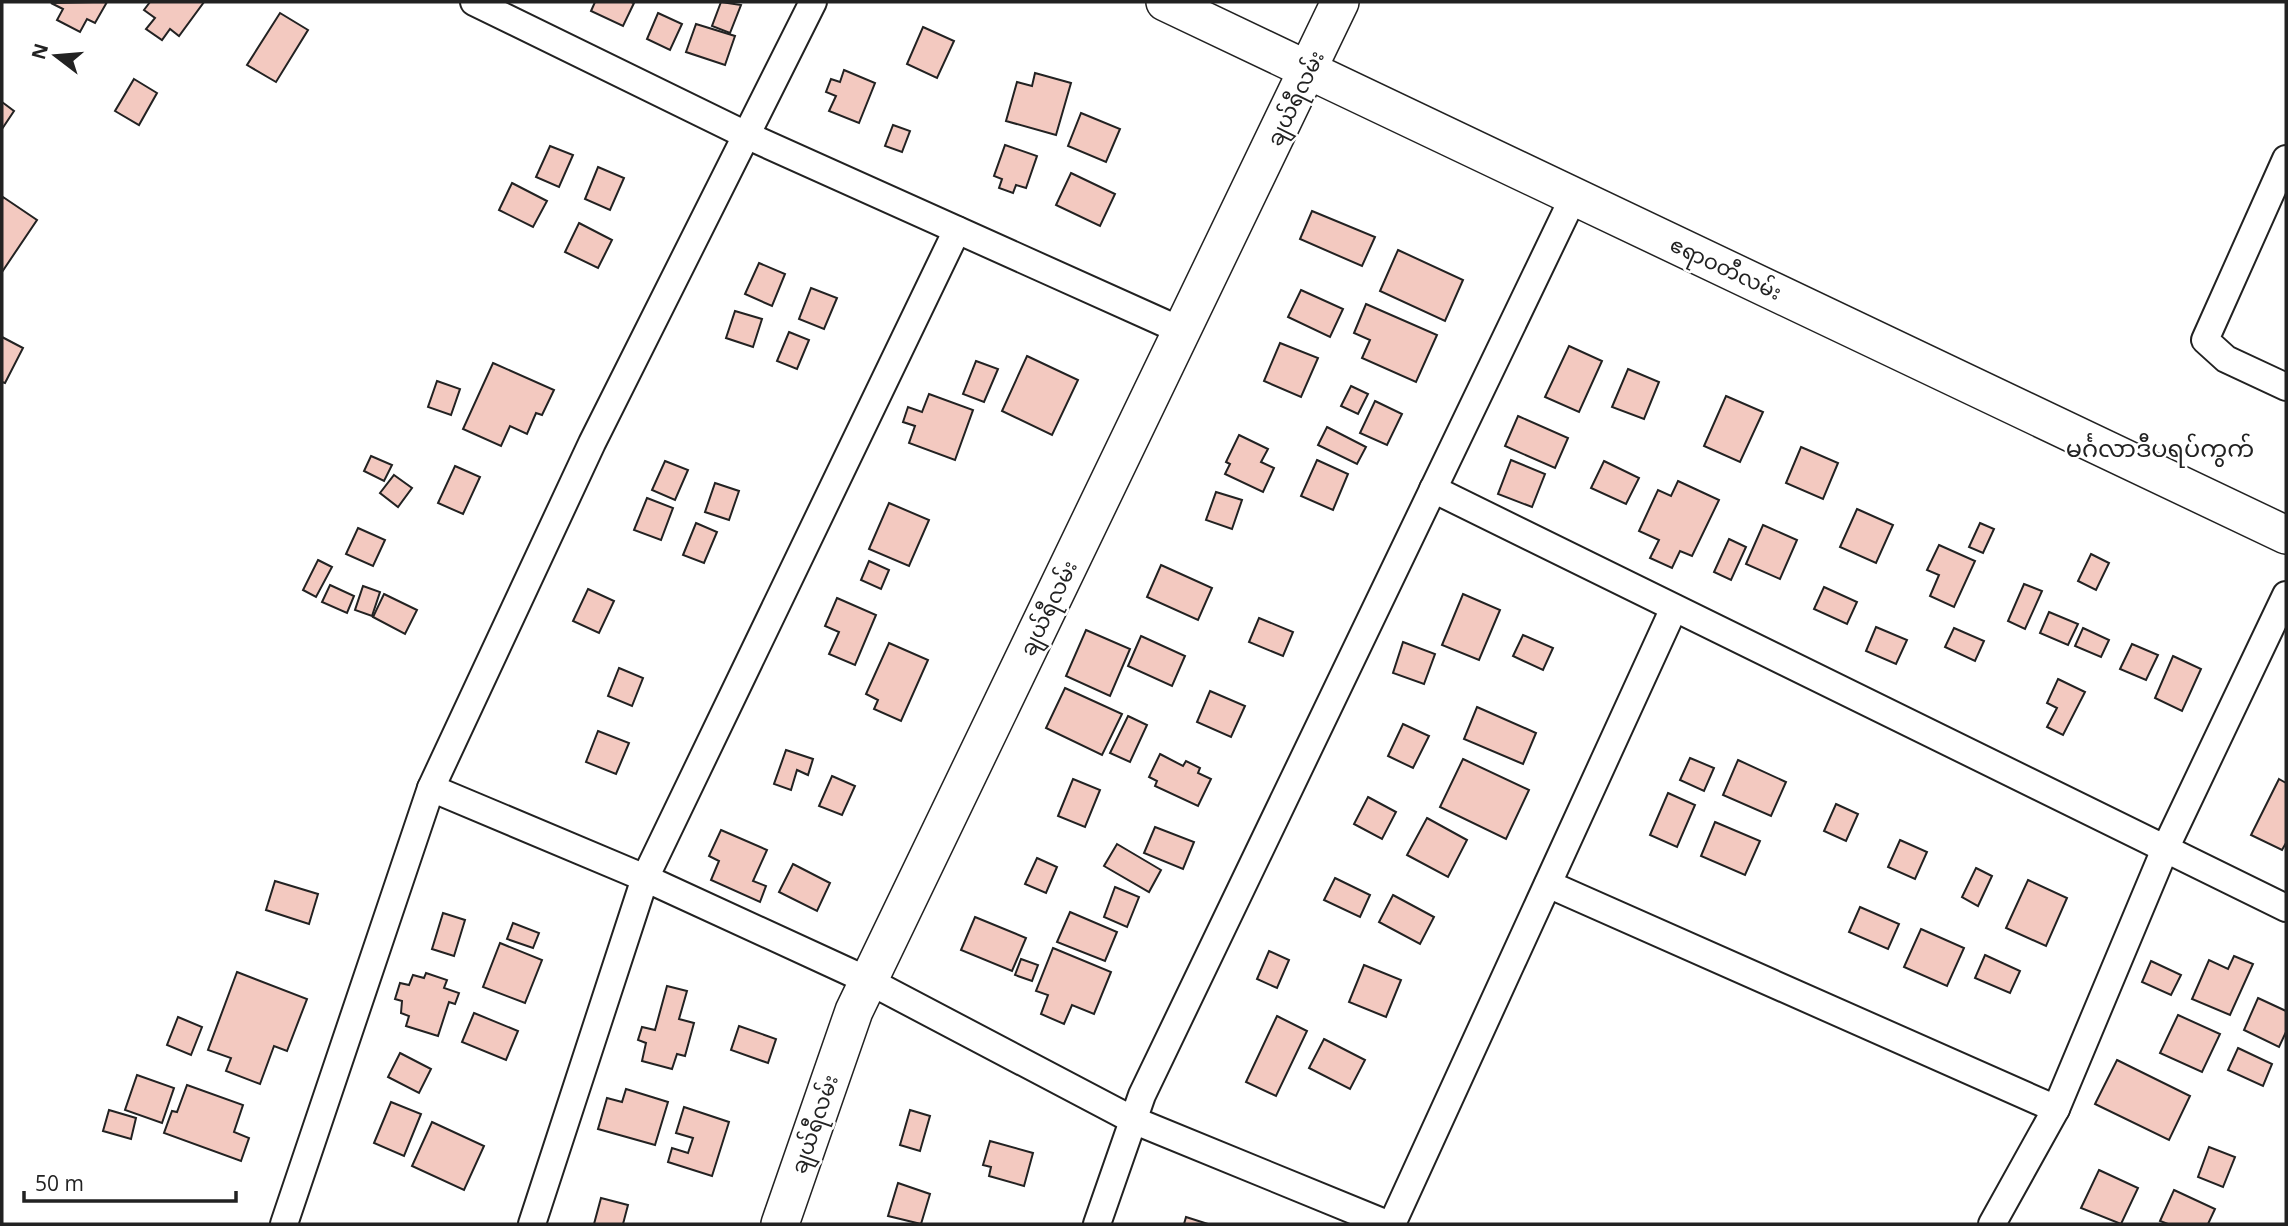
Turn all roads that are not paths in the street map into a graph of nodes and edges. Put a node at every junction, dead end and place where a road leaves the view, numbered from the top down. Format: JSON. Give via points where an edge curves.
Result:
{"nodes":[{"id":1,"x":474,"y":2,"type":"edge"},
{"id":2,"x":813,"y":2,"type":"edge"},
{"id":3,"x":1165,"y":2,"type":"edge"},
{"id":4,"x":1340,"y":2,"type":"edge"},
{"id":5,"x":1308,"y":70,"type":"junction"},
{"id":6,"x":746,"y":135,"type":"junction"},
{"id":7,"x":2286,"y":159,"type":"edge"},
{"id":8,"x":1574,"y":196,"type":"junction"},
{"id":9,"x":957,"y":230,"type":"junction"},
{"id":10,"x":1182,"y":331,"type":"junction"},
{"id":11,"x":2286,"y":387,"type":"edge"},
{"id":12,"x":1433,"y":489,"type":"junction"},
{"id":13,"x":2286,"y":535,"type":"edge"},
{"id":14,"x":2286,"y":595,"type":"edge"},
{"id":15,"x":1674,"y":608,"type":"junction"},
{"id":16,"x":431,"y":788,"type":"junction"},
{"id":17,"x":2165,"y":849,"type":"junction"},
{"id":18,"x":645,"y":878,"type":"junction"},
{"id":19,"x":1548,"y":884,"type":"junction"},
{"id":20,"x":2286,"y":908,"type":"edge"},
{"id":21,"x":869,"y":981,"type":"junction"},
{"id":22,"x":2056,"y":1109,"type":"junction"},
{"id":23,"x":1133,"y":1120,"type":"junction"},
{"id":24,"x":284,"y":1224,"type":"edge"},
{"id":25,"x":532,"y":1224,"type":"edge"},
{"id":26,"x":780,"y":1224,"type":"edge"},
{"id":27,"x":1097,"y":1224,"type":"edge"},
{"id":28,"x":1387,"y":1224,"type":"edge"},
{"id":29,"x":1392,"y":1224,"type":"edge"},
{"id":30,"x":1992,"y":1224,"type":"edge"}],
"edges":[{"from":1,"to":6,"type":"street"},
{"from":2,"to":6,"type":"street"},
{"from":3,"to":5,"type":"street","name":"ဧရာဝတီလမ်း"},
{"from":4,"to":5,"type":"street","name":"ချယ်ရီလမ်း"},
{"from":5,"to":8,"type":"street","name":"ဧရာဝတီလမ်း"},
{"from":5,"to":10,"type":"street","name":"ချယ်ရီလမ်း"},
{"from":6,"to":9,"type":"street"},
{"from":6,"to":16,"type":"street","via":[[592,443]]},
{"from":7,"to":11,"type":"street","via":[[2205,340],[2226,359]]},
{"from":8,"to":12,"type":"street"},
{"from":8,"to":13,"type":"street","name":"ဧရာဝတီလမ်း"},
{"from":9,"to":10,"type":"street"},
{"from":9,"to":18,"type":"street"},
{"from":10,"to":21,"type":"street","name":"ချယ်ရီလမ်း"},
{"from":12,"to":15,"type":"street"},
{"from":12,"to":23,"type":"street"},
{"from":14,"to":17,"type":"street"},
{"from":15,"to":17,"type":"street"},
{"from":15,"to":19,"type":"street"},
{"from":16,"to":18,"type":"street"},
{"from":16,"to":24,"type":"street"},
{"from":17,"to":20,"type":"street"},
{"from":17,"to":22,"type":"street"},
{"from":18,"to":21,"type":"street"},
{"from":18,"to":25,"type":"street"},
{"from":19,"to":22,"type":"street"},
{"from":19,"to":29,"type":"street"},
{"from":21,"to":23,"type":"street"},
{"from":21,"to":26,"type":"street","name":"ချယ်ရီလမ်း","via":[[854,1011]]},
{"from":22,"to":30,"type":"street"},
{"from":23,"to":27,"type":"street"},
{"from":23,"to":28,"type":"street"}]}
